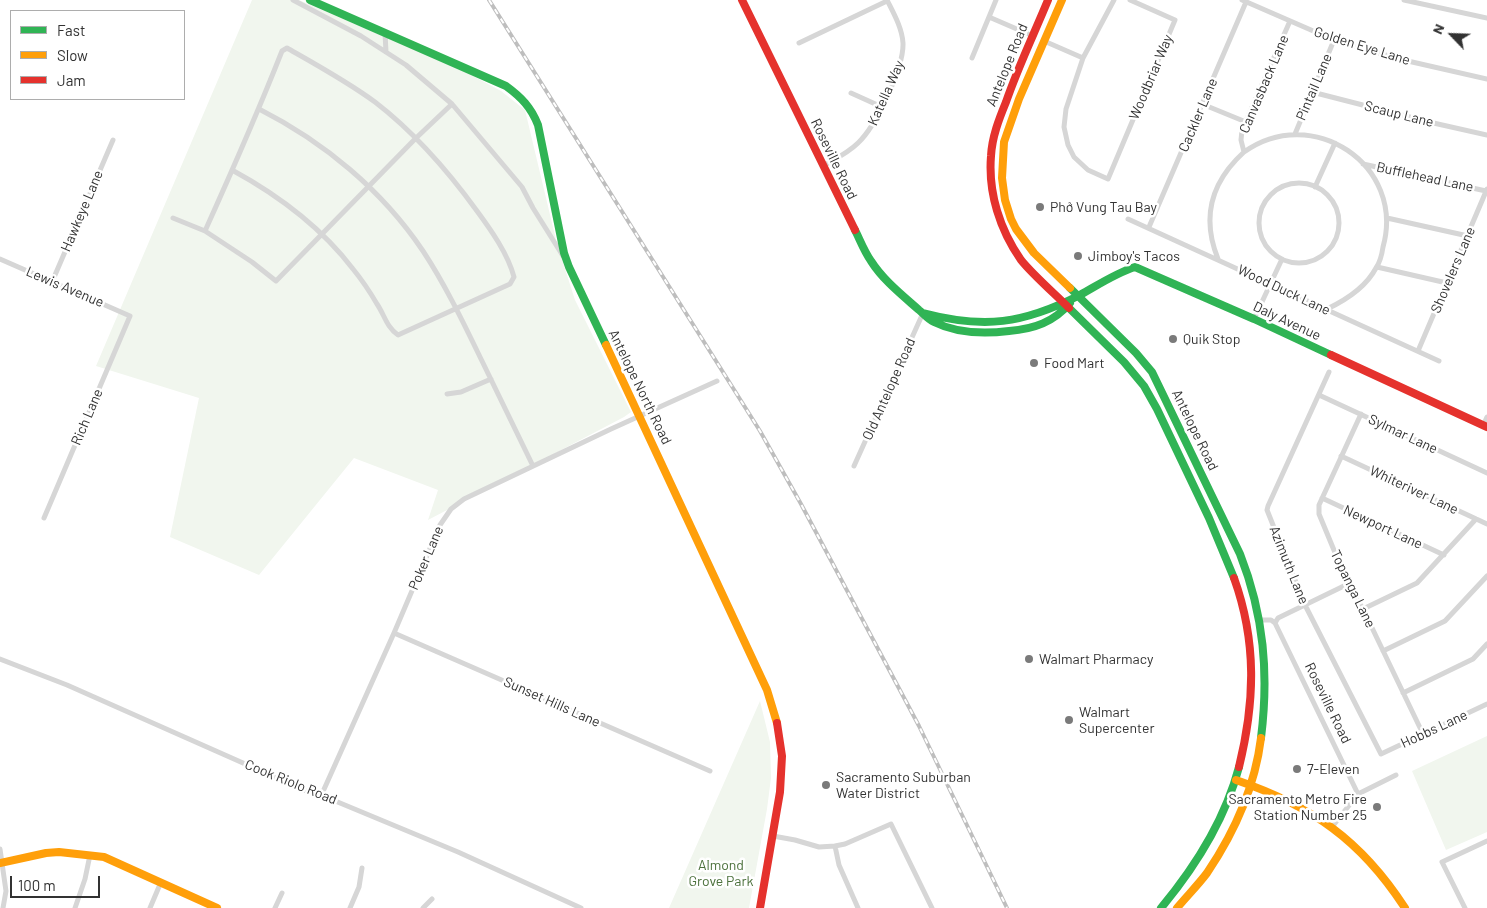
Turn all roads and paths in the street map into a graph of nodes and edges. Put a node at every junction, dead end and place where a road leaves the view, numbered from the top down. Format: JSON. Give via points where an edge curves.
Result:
{"nodes":[{"id":1,"x":293,"y":0,"type":"edge"},
{"id":2,"x":310,"y":0,"type":"edge"},
{"id":3,"x":742,"y":0,"type":"edge"},
{"id":4,"x":887,"y":0,"type":"edge"},
{"id":5,"x":996,"y":0,"type":"edge"},
{"id":6,"x":1048,"y":0,"type":"edge"},
{"id":7,"x":1062,"y":0,"type":"edge"},
{"id":8,"x":1114,"y":0,"type":"edge"},
{"id":9,"x":1130,"y":0,"type":"edge"},
{"id":10,"x":1404,"y":0,"type":"edge"},
{"id":11,"x":1244,"y":1,"type":"edge"},
{"id":12,"x":989,"y":17,"type":"junction"},
{"id":13,"x":1487,"y":18,"type":"edge"},
{"id":14,"x":1290,"y":21,"type":"junction"},
{"id":15,"x":385,"y":33,"type":"junction"},
{"id":16,"x":1033,"y":36,"type":"junction"},
{"id":17,"x":1334,"y":40,"type":"junction"},
{"id":18,"x":1044,"y":41,"type":"junction"},
{"id":19,"x":799,"y":43,"type":"dead end"},
{"id":20,"x":386,"y":52,"type":"junction"},
{"id":21,"x":972,"y":58,"type":"dead end"},
{"id":22,"x":1083,"y":58,"type":"junction"},
{"id":23,"x":1029,"y":77,"type":"junction"},
{"id":24,"x":1487,"y":79,"type":"edge"},
{"id":25,"x":1312,"y":92,"type":"junction"},
{"id":26,"x":851,"y":93,"type":"dead end"},
{"id":27,"x":452,"y":104,"type":"junction"},
{"id":28,"x":1202,"y":104,"type":"junction"},
{"id":29,"x":882,"y":107,"type":"junction"},
{"id":30,"x":259,"y":109,"type":"junction"},
{"id":31,"x":1246,"y":122,"type":"junction"},
{"id":32,"x":1295,"y":134,"type":"junction"},
{"id":33,"x":1487,"y":135,"type":"edge"},
{"id":34,"x":415,"y":139,"type":"junction"},
{"id":35,"x":113,"y":140,"type":"dead end"},
{"id":36,"x":1335,"y":142,"type":"junction"},
{"id":37,"x":1244,"y":152,"type":"junction"},
{"id":38,"x":1363,"y":164,"type":"junction"},
{"id":39,"x":823,"y":166,"type":"junction"},
{"id":40,"x":232,"y":170,"type":"junction"},
{"id":41,"x":369,"y":187,"type":"junction"},
{"id":42,"x":1315,"y":187,"type":"junction"},
{"id":43,"x":1487,"y":190,"type":"edge"},
{"id":44,"x":173,"y":218,"type":"dead end"},
{"id":45,"x":1387,"y":218,"type":"junction"},
{"id":46,"x":1128,"y":219,"type":"dead end"},
{"id":47,"x":1148,"y":227,"type":"junction"},
{"id":48,"x":205,"y":231,"type":"junction"},
{"id":49,"x":322,"y":234,"type":"junction"},
{"id":50,"x":1468,"y":236,"type":"junction"},
{"id":51,"x":0,"y":259,"type":"edge"},
{"id":52,"x":1218,"y":259,"type":"junction"},
{"id":53,"x":1282,"y":259,"type":"junction"},
{"id":54,"x":567,"y":263,"type":"junction"},
{"id":55,"x":1377,"y":267,"type":"junction"},
{"id":56,"x":52,"y":282,"type":"junction"},
{"id":57,"x":1271,"y":283,"type":"junction"},
{"id":58,"x":1448,"y":283,"type":"junction"},
{"id":59,"x":1077,"y":296,"type":"junction"},
{"id":60,"x":1065,"y":304,"type":"junction"},
{"id":61,"x":457,"y":308,"type":"junction"},
{"id":62,"x":1327,"y":309,"type":"junction"},
{"id":63,"x":923,"y":313,"type":"junction"},
{"id":64,"x":130,"y":316,"type":"joint"},
{"id":65,"x":1254,"y":320,"type":"junction"},
{"id":66,"x":1418,"y":351,"type":"junction"},
{"id":67,"x":1440,"y":361,"type":"dead end"},
{"id":68,"x":1329,"y":372,"type":"dead end"},
{"id":69,"x":490,"y":379,"type":"junction"},
{"id":70,"x":717,"y":381,"type":"dead end"},
{"id":71,"x":447,"y":394,"type":"dead end"},
{"id":72,"x":1319,"y":395,"type":"junction"},
{"id":73,"x":1361,"y":414,"type":"junction"},
{"id":74,"x":640,"y":417,"type":"junction"},
{"id":75,"x":1487,"y":417,"type":"edge"},
{"id":76,"x":1485,"y":427,"type":"edge"},
{"id":77,"x":1341,"y":456,"type":"junction"},
{"id":78,"x":533,"y":466,"type":"junction"},
{"id":79,"x":854,"y":466,"type":"dead end"},
{"id":80,"x":1187,"y":471,"type":"junction"},
{"id":81,"x":1487,"y":473,"type":"edge"},
{"id":82,"x":1322,"y":498,"type":"junction"},
{"id":83,"x":1219,"y":508,"type":"junction"},
{"id":84,"x":44,"y":518,"type":"dead end"},
{"id":85,"x":1476,"y":519,"type":"junction"},
{"id":86,"x":1210,"y":520,"type":"junction"},
{"id":87,"x":1487,"y":524,"type":"edge"},
{"id":88,"x":1444,"y":555,"type":"junction"},
{"id":89,"x":1244,"y":563,"type":"junction"},
{"id":90,"x":1487,"y":576,"type":"edge"},
{"id":91,"x":1235,"y":577,"type":"junction"},
{"id":92,"x":1348,"y":584,"type":"junction"},
{"id":93,"x":1305,"y":605,"type":"junction"},
{"id":94,"x":1363,"y":608,"type":"junction"},
{"id":95,"x":1260,"y":620,"type":"junction"},
{"id":96,"x":1275,"y":623,"type":"junction"},
{"id":97,"x":394,"y":633,"type":"junction"},
{"id":98,"x":1487,"y":644,"type":"edge"},
{"id":99,"x":1383,"y":650,"type":"junction"},
{"id":100,"x":0,"y":659,"type":"edge"},
{"id":101,"x":1403,"y":692,"type":"junction"},
{"id":102,"x":1487,"y":704,"type":"edge"},
{"id":103,"x":1423,"y":734,"type":"junction"},
{"id":104,"x":1381,"y":754,"type":"joint"},
{"id":105,"x":710,"y":771,"type":"dead end"},
{"id":106,"x":1396,"y":775,"type":"dead end"},
{"id":107,"x":1236,"y":780,"type":"junction"},
{"id":108,"x":1251,"y":784,"type":"junction"},
{"id":109,"x":1358,"y":794,"type":"junction"},
{"id":110,"x":322,"y":796,"type":"junction"},
{"id":111,"x":1332,"y":827,"type":"junction"},
{"id":112,"x":773,"y":836,"type":"junction"},
{"id":113,"x":1487,"y":841,"type":"edge"},
{"id":114,"x":835,"y":846,"type":"junction"},
{"id":115,"x":0,"y":849,"type":"edge"},
{"id":116,"x":90,"y":855,"type":"junction"},
{"id":117,"x":1,"y":862,"type":"edge"},
{"id":118,"x":362,"y":868,"type":"dead end"},
{"id":119,"x":161,"y":882,"type":"junction"},
{"id":120,"x":282,"y":893,"type":"dead end"},
{"id":121,"x":432,"y":899,"type":"dead end"},
{"id":122,"x":3,"y":908,"type":"edge"},
{"id":123,"x":75,"y":908,"type":"edge"},
{"id":124,"x":150,"y":908,"type":"edge"},
{"id":125,"x":217,"y":908,"type":"edge"},
{"id":126,"x":275,"y":908,"type":"edge"},
{"id":127,"x":350,"y":908,"type":"edge"},
{"id":128,"x":423,"y":908,"type":"edge"},
{"id":129,"x":581,"y":908,"type":"edge"},
{"id":130,"x":760,"y":908,"type":"edge"},
{"id":131,"x":856,"y":908,"type":"edge"},
{"id":132,"x":932,"y":908,"type":"edge"},
{"id":133,"x":1161,"y":908,"type":"edge"},
{"id":134,"x":1177,"y":908,"type":"edge"},
{"id":135,"x":1405,"y":908,"type":"edge"},
{"id":136,"x":1465,"y":908,"type":"edge"}],
"edges":[{"from":1,"to":20,"type":"street"},
{"from":2,"to":15,"type":"main road","name":"Antelope North Road"},
{"from":3,"to":39,"type":"main road","name":"Roseville Road"},
{"from":4,"to":19,"type":"street"},
{"from":4,"to":29,"type":"street","name":"Katella Way","via":[[900,26],[903,51]]},
{"from":5,"to":12,"type":"street"},
{"from":6,"to":16,"type":"main road","name":"Antelope Road"},
{"from":6,"to":18,"type":"main road"},
{"from":7,"to":18,"type":"main road","name":"Antelope Road"},
{"from":8,"to":22,"type":"street"},
{"from":9,"to":22,"type":"street","name":"Woodbriar Way","via":[[1175,20],[1108,179],[1081,164],[1072,154],[1065,136],[1064,118]]},
{"from":10,"to":13,"type":"street"},
{"from":11,"to":14,"type":"street","name":"Golden Eye Lane"},
{"from":11,"to":28,"type":"street","name":"Cackler Lane"},
{"from":12,"to":16,"type":"street"},
{"from":12,"to":21,"type":"street"},
{"from":14,"to":17,"type":"street","name":"Golden Eye Lane"},
{"from":14,"to":31,"type":"street","name":"Canvasback Lane"},
{"from":15,"to":20,"type":"street"},
{"from":15,"to":54,"type":"main road","name":"Antelope North Road","via":[[506,86],[529,106],[541,137]]},
{"from":16,"to":23,"type":"main road"},
{"from":16,"to":60,"type":"main road","name":"Antelope Road","via":[[997,125],[990,180],[997,214],[1010,244],[1023,262]]},
{"from":17,"to":24,"type":"street","name":"Golden Eye Lane"},
{"from":17,"to":25,"type":"street","name":"Pintail Lane"},
{"from":18,"to":22,"type":"street"},
{"from":18,"to":23,"type":"main road","name":"Antelope Road"},
{"from":20,"to":27,"type":"street","via":[[418,74]]},
{"from":23,"to":59,"type":"main road","name":"Antelope Road","via":[[1004,142],[1001,173],[1005,200],[1011,219],[1027,244]]},
{"from":25,"to":32,"type":"street","name":"Pintail Lane"},
{"from":25,"to":33,"type":"street","name":"Scaup Lane"},
{"from":26,"to":29,"type":"street"},
{"from":27,"to":34,"type":"street"},
{"from":27,"to":54,"type":"street","via":[[522,188]]},
{"from":28,"to":31,"type":"street"},
{"from":28,"to":47,"type":"street","name":"Cackler Lane"},
{"from":29,"to":39,"type":"street","name":"Katella Way","via":[[859,142]]},
{"from":30,"to":34,"type":"street","via":[[282,51],[287,48],[374,102]]},
{"from":30,"to":40,"type":"street"},
{"from":30,"to":41,"type":"street","via":[[332,154]]},
{"from":31,"to":37,"type":"street","name":"Canvasback Lane","via":[[1241,134]]},
{"from":32,"to":36,"type":"street"},
{"from":32,"to":37,"type":"street","via":[[1271,138]]},
{"from":34,"to":41,"type":"street"},
{"from":34,"to":61,"type":"street","via":[[477,210],[511,266],[514,277],[510,284]]},
{"from":35,"to":56,"type":"street","name":"Hawkeye Lane"},
{"from":36,"to":38,"type":"street"},
{"from":36,"to":42,"type":"street"},
{"from":37,"to":52,"type":"street","name":"Canvasback Lane","via":[[1227,169],[1216,188],[1210,212],[1210,232]]},
{"from":38,"to":43,"type":"street","name":"Bufflehead Lane"},
{"from":38,"to":45,"type":"street","via":[[1382,194]]},
{"from":39,"to":63,"type":"main road","name":"Roseville Road","via":[[870,260],[894,290]]},
{"from":40,"to":48,"type":"street"},
{"from":40,"to":49,"type":"street","via":[[271,193]]},
{"from":41,"to":49,"type":"street"},
{"from":41,"to":61,"type":"street","via":[[423,251]]},
{"from":42,"to":53,"type":"street","via":[[1287,185],[1274,192],[1265,203],[1259,224],[1262,238]]},
{"from":42,"to":53,"type":"street","via":[[1332,201],[1338,214],[1338,229],[1333,243],[1310,261],[1296,263]]},
{"from":43,"to":50,"type":"street","name":"Shovelers Lane"},
{"from":44,"to":48,"type":"street"},
{"from":45,"to":50,"type":"street"},
{"from":45,"to":55,"type":"street","via":[[1386,239]]},
{"from":46,"to":47,"type":"street","name":"Wood Duck Lane"},
{"from":47,"to":52,"type":"street","name":"Wood Duck Lane"},
{"from":48,"to":49,"type":"street","via":[[276,282]]},
{"from":49,"to":61,"type":"street","via":[[353,269],[377,303],[392,332],[398,336]]},
{"from":50,"to":58,"type":"street","name":"Shovelers Lane"},
{"from":51,"to":56,"type":"street","name":"Lewis Avenue"},
{"from":52,"to":57,"type":"street","name":"Wood Duck Lane"},
{"from":53,"to":57,"type":"street"},
{"from":54,"to":74,"type":"main road","name":"Antelope North Road"},
{"from":55,"to":58,"type":"street"},
{"from":55,"to":62,"type":"street","via":[[1356,292]]},
{"from":56,"to":64,"type":"street","name":"Lewis Avenue"},
{"from":57,"to":62,"type":"street","name":"Wood Duck Lane"},
{"from":57,"to":65,"type":"street"},
{"from":58,"to":66,"type":"street","name":"Shovelers Lane"},
{"from":59,"to":60,"type":"main road","name":"Roseville Road"},
{"from":59,"to":65,"type":"main road","name":"Daly Avenue","via":[[1135,268]]},
{"from":59,"to":83,"type":"main road","name":"Antelope Road","via":[[1152,372]]},
{"from":60,"to":63,"type":"main road","name":"Roseville Road","via":[[1030,316],[988,323]]},
{"from":60,"to":80,"type":"main road","name":"Antelope Road","via":[[1140,381],[1154,402]]},
{"from":61,"to":69,"type":"street"},
{"from":62,"to":66,"type":"street","name":"Wood Duck Lane"},
{"from":63,"to":79,"type":"street","name":"Old Antelope Road"},
{"from":64,"to":84,"type":"street","name":"Rich Lane"},
{"from":65,"to":76,"type":"main road","name":"Daly Avenue"},
{"from":66,"to":67,"type":"street","name":"Wood Duck Lane"},
{"from":68,"to":72,"type":"street","name":"Azimuth Lane"},
{"from":69,"to":71,"type":"street","via":[[462,392]]},
{"from":69,"to":78,"type":"street"},
{"from":70,"to":74,"type":"street","name":"Poker Lane"},
{"from":72,"to":73,"type":"street","name":"Sylmar Lane"},
{"from":72,"to":93,"type":"street","name":"Azimuth Lane","via":[[1267,510]]},
{"from":73,"to":77,"type":"street","name":"Topanga Lane"},
{"from":73,"to":81,"type":"street","name":"Sylmar Lane"},
{"from":74,"to":78,"type":"street","name":"Poker Lane"},
{"from":74,"to":112,"type":"main road","name":"Antelope North Road","via":[[773,706],[782,765]]},
{"from":75,"to":76,"type":"street"},
{"from":77,"to":82,"type":"street","name":"Topanga Lane"},
{"from":77,"to":85,"type":"street","name":"Whiteriver Lane"},
{"from":78,"to":97,"type":"street","name":"Poker Lane","via":[[464,499],[445,516]]},
{"from":80,"to":83,"type":"main road","via":[[1194,477],[1209,507]]},
{"from":80,"to":86,"type":"main road","name":"Antelope Road"},
{"from":82,"to":88,"type":"street","name":"Newport Lane"},
{"from":82,"to":92,"type":"street","name":"Topanga Lane","via":[[1319,514]]},
{"from":83,"to":89,"type":"main road","name":"Antelope Road"},
{"from":85,"to":87,"type":"street","name":"Whiteriver Lane"},
{"from":85,"to":88,"type":"street"},
{"from":86,"to":89,"type":"main road","via":[[1218,524],[1233,558]]},
{"from":86,"to":91,"type":"main road","name":"Antelope Road"},
{"from":88,"to":94,"type":"street","via":[[1417,583]]},
{"from":89,"to":95,"type":"main road","name":"Antelope Road"},
{"from":90,"to":99,"type":"street","via":[[1445,621]]},
{"from":91,"to":95,"type":"main road","via":[[1242,582],[1252,617]]},
{"from":91,"to":107,"type":"main road","name":"Antelope Road","via":[[1247,621],[1252,669],[1249,720]]},
{"from":92,"to":93,"type":"street"},
{"from":92,"to":94,"type":"street","name":"Topanga Lane"},
{"from":93,"to":96,"type":"street","via":[[1278,618]]},
{"from":93,"to":104,"type":"street","name":"Azimuth Lane"},
{"from":94,"to":99,"type":"street","name":"Topanga Lane"},
{"from":95,"to":96,"type":"street"},
{"from":95,"to":108,"type":"main road","name":"Antelope Road","via":[[1266,702],[1261,744]]},
{"from":96,"to":109,"type":"street","name":"Roseville Road"},
{"from":97,"to":105,"type":"street","name":"Sunset Hills Lane"},
{"from":97,"to":110,"type":"street","name":"Poker Lane"},
{"from":98,"to":101,"type":"street","via":[[1473,659]]},
{"from":99,"to":101,"type":"street","name":"Topanga Lane"},
{"from":100,"to":110,"type":"street","name":"Cook Riolo Road"},
{"from":101,"to":103,"type":"street","name":"Topanga Lane"},
{"from":102,"to":103,"type":"street","name":"Hobbs Lane"},
{"from":103,"to":104,"type":"street","name":"Hobbs Lane"},
{"from":106,"to":109,"type":"street"},
{"from":107,"to":108,"type":"main road"},
{"from":107,"to":133,"type":"main road","name":"Antelope Road","via":[[1223,815],[1203,853]]},
{"from":108,"to":111,"type":"main road","via":[[1310,811]]},
{"from":108,"to":134,"type":"main road","name":"Antelope Road","via":[[1223,848]]},
{"from":109,"to":111,"type":"street"},
{"from":110,"to":129,"type":"street","name":"Cook Riolo Road","via":[[458,852]]},
{"from":111,"to":135,"type":"main road","via":[[1372,864]]},
{"from":112,"to":114,"type":"street","via":[[818,847]]},
{"from":112,"to":130,"type":"main road","name":"Antelope North Road"},
{"from":113,"to":136,"type":"street","via":[[1442,862]]},
{"from":114,"to":131,"type":"street"},
{"from":114,"to":132,"type":"street","via":[[891,824]]},
{"from":115,"to":117,"type":"street"},
{"from":116,"to":117,"type":"main road","via":[[46,853]]},
{"from":116,"to":119,"type":"main road","via":[[115,861]]},
{"from":116,"to":123,"type":"street","via":[[86,879]]},
{"from":117,"to":122,"type":"street","via":[[6,891]]},
{"from":118,"to":127,"type":"street","via":[[359,887]]},
{"from":119,"to":124,"type":"street"},
{"from":119,"to":125,"type":"main road"},
{"from":120,"to":126,"type":"street"},
{"from":121,"to":128,"type":"street"}]}
